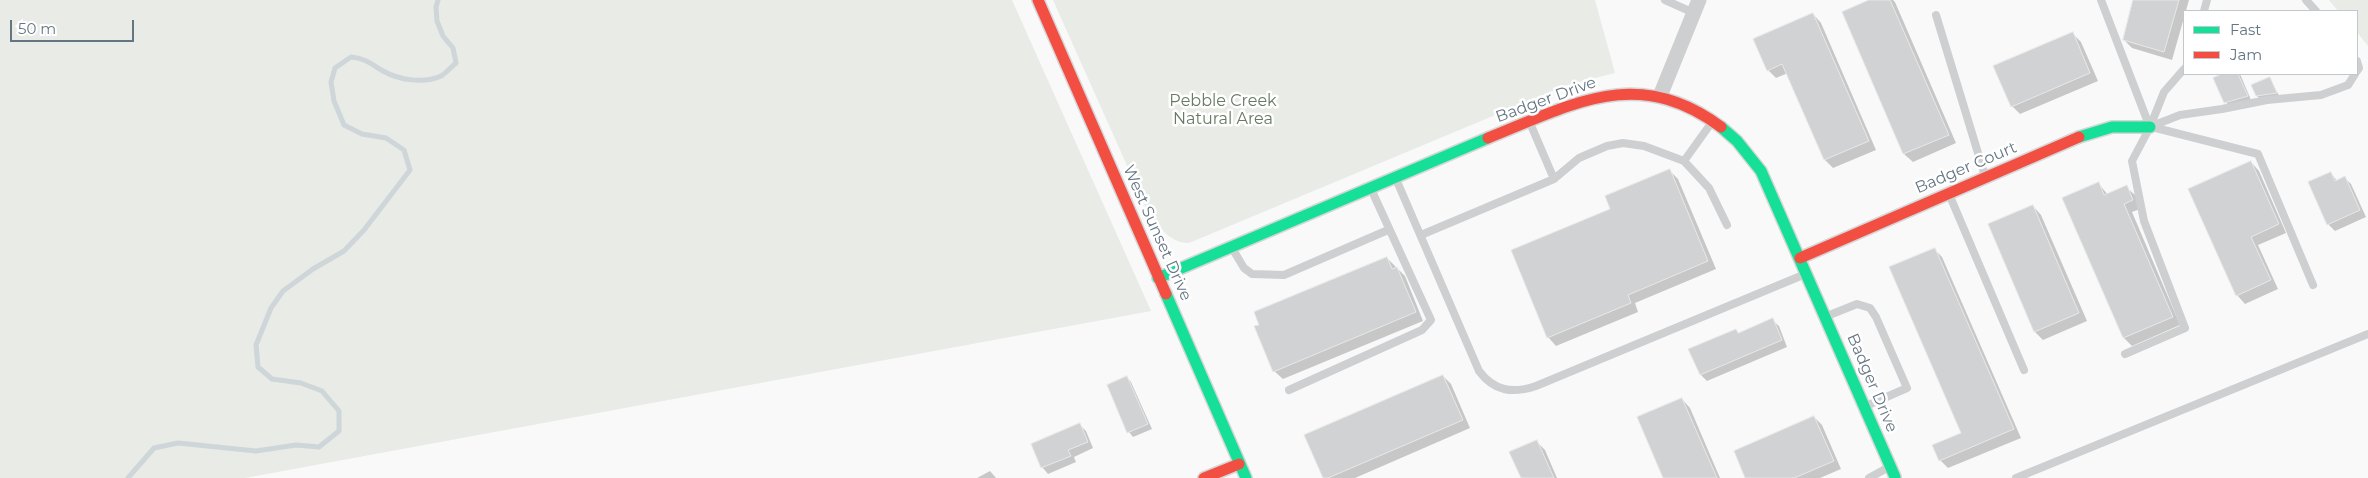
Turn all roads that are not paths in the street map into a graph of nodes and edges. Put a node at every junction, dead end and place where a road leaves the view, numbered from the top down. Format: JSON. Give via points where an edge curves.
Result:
{"nodes":[{"id":1,"x":1038,"y":0,"type":"edge"},
{"id":2,"x":1665,"y":0,"type":"edge"},
{"id":3,"x":2101,"y":0,"type":"edge"},
{"id":4,"x":2306,"y":0,"type":"edge"},
{"id":5,"x":1696,"y":6,"type":"edge"},
{"id":6,"x":2315,"y":10,"type":"edge"},
{"id":7,"x":1936,"y":15,"type":"dead end"},
{"id":8,"x":2183,"y":70,"type":"edge"},
{"id":9,"x":2354,"y":75,"type":"edge"},
{"id":10,"x":1660,"y":96,"type":"junction"},
{"id":11,"x":1713,"y":120,"type":"junction"},
{"id":12,"x":1529,"y":122,"type":"junction"},
{"id":13,"x":2150,"y":127,"type":"junction"},
{"id":14,"x":1684,"y":161,"type":"junction"},
{"id":15,"x":1396,"y":177,"type":"junction"},
{"id":16,"x":1985,"y":177,"type":"junction"},
{"id":17,"x":1554,"y":179,"type":"junction"},
{"id":18,"x":1370,"y":188,"type":"junction"},
{"id":19,"x":1948,"y":192,"type":"junction"},
{"id":20,"x":1727,"y":224,"type":"dead end"},
{"id":21,"x":1388,"y":230,"type":"junction"},
{"id":22,"x":1421,"y":235,"type":"junction"},
{"id":23,"x":1231,"y":246,"type":"junction"},
{"id":24,"x":1800,"y":258,"type":"junction"},
{"id":25,"x":1807,"y":274,"type":"junction"},
{"id":26,"x":1158,"y":278,"type":"junction"},
{"id":27,"x":2313,"y":285,"type":"dead end"},
{"id":28,"x":1826,"y":316,"type":"junction"},
{"id":29,"x":2368,"y":334,"type":"edge"},
{"id":30,"x":2125,"y":354,"type":"dead end"},
{"id":31,"x":2024,"y":370,"type":"dead end"},
{"id":32,"x":1288,"y":390,"type":"dead end"},
{"id":33,"x":1864,"y":406,"type":"junction"},
{"id":34,"x":1240,"y":464,"type":"junction"},
{"id":35,"x":1894,"y":474,"type":"edge"},
{"id":36,"x":1204,"y":478,"type":"edge"},
{"id":37,"x":1246,"y":478,"type":"edge"},
{"id":38,"x":1869,"y":478,"type":"edge"},
{"id":39,"x":2016,"y":478,"type":"edge"}],
"edges":[{"from":1,"to":26,"type":"street","name":"West Sunset Drive"},
{"from":2,"to":5,"type":"lane"},
{"from":3,"to":13,"type":"lane"},
{"from":4,"to":6,"type":"lane"},
{"from":5,"to":10,"type":"street"},
{"from":7,"to":16,"type":"lane"},
{"from":8,"to":13,"type":"lane","via":[[2164,92]]},
{"from":9,"to":13,"type":"lane","via":[[2348,85],[2321,95],[2267,100],[2180,115]]},
{"from":10,"to":11,"type":"street","name":"Badger Drive","via":[[1690,106]]},
{"from":10,"to":12,"type":"street","name":"Badger Drive","via":[[1615,94],[1594,97]]},
{"from":11,"to":14,"type":"lane"},
{"from":11,"to":24,"type":"street","name":"Badger Drive","via":[[1727,129],[1748,151],[1761,171]]},
{"from":12,"to":15,"type":"street","name":"Badger Drive"},
{"from":12,"to":17,"type":"lane"},
{"from":13,"to":16,"type":"street","name":"Badger Court","via":[[2112,127],[2088,133]]},
{"from":13,"to":27,"type":"lane","via":[[2258,154]]},
{"from":13,"to":30,"type":"lane","via":[[2132,161],[2144,221],[2186,328]]},
{"from":14,"to":17,"type":"lane","via":[[1644,146],[1607,146],[1579,158]]},
{"from":14,"to":20,"type":"lane","via":[[1709,188]]},
{"from":15,"to":18,"type":"street","name":"Badger Drive"},
{"from":15,"to":22,"type":"lane"},
{"from":16,"to":19,"type":"street","name":"Badger Court"},
{"from":17,"to":22,"type":"lane"},
{"from":18,"to":21,"type":"lane"},
{"from":18,"to":23,"type":"street","name":"Badger Drive"},
{"from":19,"to":24,"type":"street","name":"Badger Court"},
{"from":19,"to":31,"type":"lane"},
{"from":21,"to":23,"type":"lane","via":[[1284,275],[1252,274],[1244,268]]},
{"from":21,"to":32,"type":"lane","via":[[1424,302],[1431,320],[1429,325]]},
{"from":22,"to":25,"type":"lane","via":[[1479,370],[1487,381],[1514,392],[1536,386]]},
{"from":23,"to":26,"type":"street","name":"Badger Drive"},
{"from":24,"to":25,"type":"street","name":"Badger Drive"},
{"from":25,"to":28,"type":"street","name":"Badger Drive"},
{"from":26,"to":34,"type":"street","name":"West Sunset Drive"},
{"from":28,"to":33,"type":"street","name":"Badger Drive"},
{"from":28,"to":33,"type":"lane","via":[[1857,304],[1870,308],[1907,388]]},
{"from":29,"to":39,"type":"lane"},
{"from":33,"to":35,"type":"street","name":"Badger Drive"},
{"from":34,"to":36,"type":"street"},
{"from":34,"to":37,"type":"street","name":"West Sunset Drive"},
{"from":35,"to":38,"type":"lane"}]}
